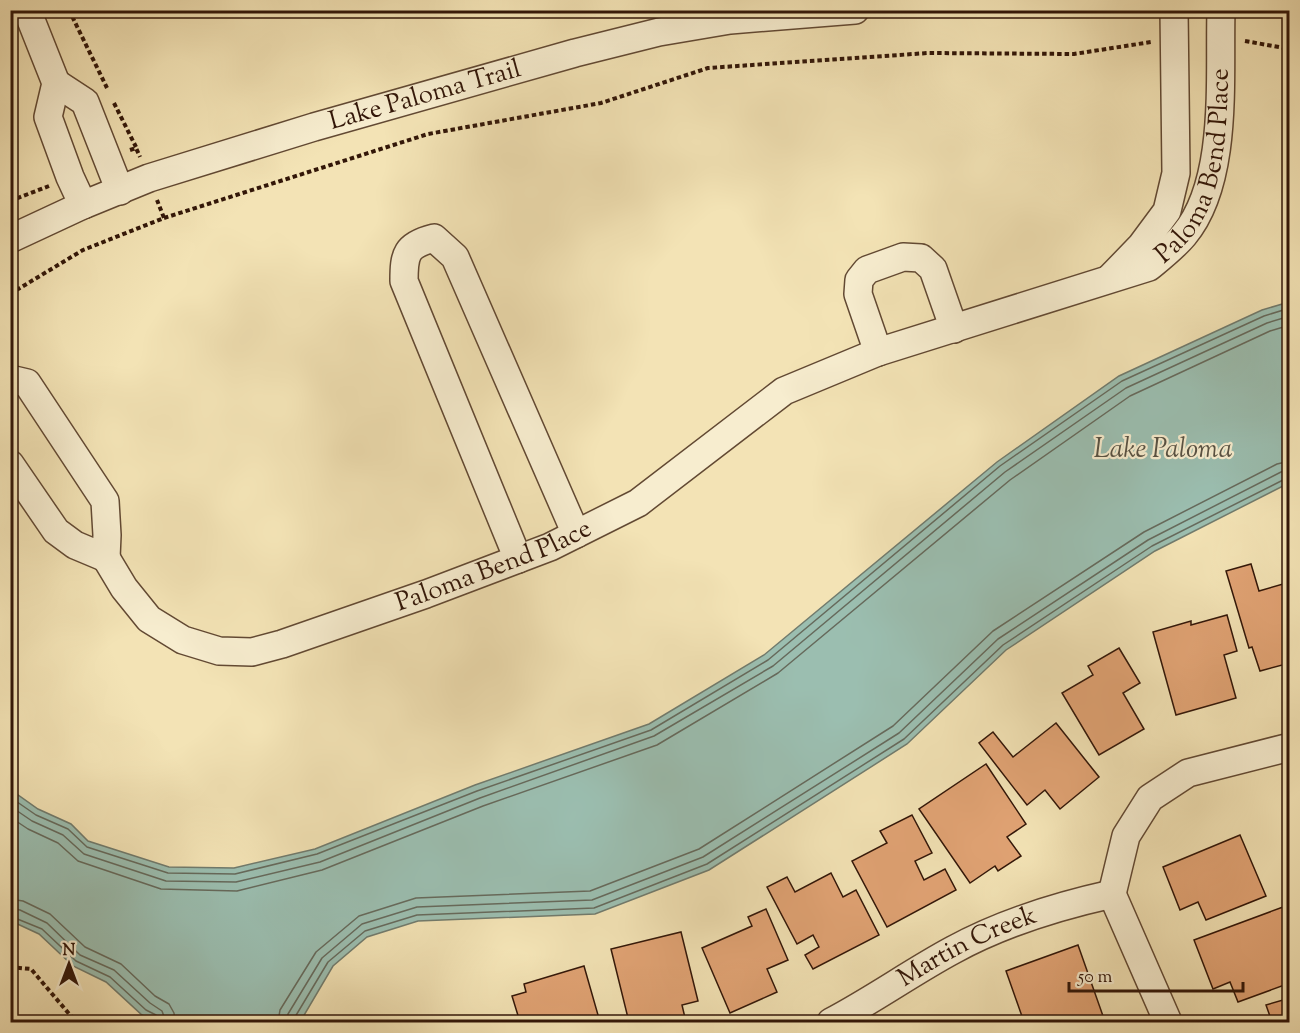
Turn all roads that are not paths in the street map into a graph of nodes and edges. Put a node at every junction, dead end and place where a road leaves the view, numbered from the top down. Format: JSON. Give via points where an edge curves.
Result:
{"nodes":[{"id":1,"x":27,"y":10,"type":"edge"},
{"id":2,"x":855,"y":10,"type":"edge"},
{"id":3,"x":1174,"y":10,"type":"edge"},
{"id":4,"x":1221,"y":10,"type":"edge"},
{"id":5,"x":56,"y":83,"type":"junction"},
{"id":6,"x":120,"y":191,"type":"junction"},
{"id":7,"x":83,"y":205,"type":"junction"},
{"id":8,"x":10,"y":239,"type":"edge"},
{"id":9,"x":1106,"y":282,"type":"junction"},
{"id":10,"x":954,"y":329,"type":"junction"},
{"id":11,"x":878,"y":352,"type":"junction"},
{"id":12,"x":10,"y":379,"type":"edge"},
{"id":13,"x":10,"y":464,"type":"edge"},
{"id":14,"x":576,"y":534,"type":"junction"},
{"id":15,"x":106,"y":558,"type":"junction"},
{"id":16,"x":518,"y":559,"type":"junction"},
{"id":17,"x":1290,"y":747,"type":"edge"},
{"id":18,"x":1112,"y":894,"type":"junction"},
{"id":19,"x":831,"y":1023,"type":"edge"},
{"id":20,"x":1168,"y":1023,"type":"edge"}],
"edges":[{"from":1,"to":5,"type":"street"},
{"from":2,"to":6,"type":"street","name":"Lake Paloma Trail","via":[[730,20],[659,32],[314,127],[149,178]]},
{"from":3,"to":9,"type":"street","name":"Paloma Bend Place","via":[[1176,173],[1167,211],[1141,246]]},
{"from":4,"to":9,"type":"street","name":"Paloma Bend Place","via":[[1218,144],[1202,206],[1184,235],[1149,267]]},
{"from":5,"to":6,"type":"street","via":[[85,102]]},
{"from":5,"to":7,"type":"street","via":[[48,117]]},
{"from":6,"to":7,"type":"street","name":"Lake Paloma Trail"},
{"from":7,"to":8,"type":"street","name":"Lake Paloma Trail"},
{"from":9,"to":10,"type":"street","name":"Paloma Bend Place"},
{"from":10,"to":11,"type":"street","name":"Paloma Bend Place"},
{"from":10,"to":11,"type":"street","via":[[933,269],[921,258],[903,257],[867,270],[859,280],[858,294]]},
{"from":11,"to":14,"type":"street","name":"Paloma Bend Place","via":[[784,391],[638,503]]},
{"from":12,"to":15,"type":"street","via":[[27,383],[105,501]]},
{"from":13,"to":15,"type":"street","via":[[56,531],[75,545]]},
{"from":14,"to":16,"type":"street","name":"Paloma Bend Place"},
{"from":14,"to":16,"type":"street","via":[[455,256],[434,238],[416,242],[404,257],[404,281]]},
{"from":15,"to":16,"type":"street","name":"Paloma Bend Place","via":[[149,619],[183,640],[219,651],[252,652]]},
{"from":17,"to":18,"type":"street","via":[[1188,773],[1150,798],[1126,836]]},
{"from":18,"to":19,"type":"street","name":"Martin Creek","via":[[1062,906],[954,949]]},
{"from":18,"to":20,"type":"street"}]}
